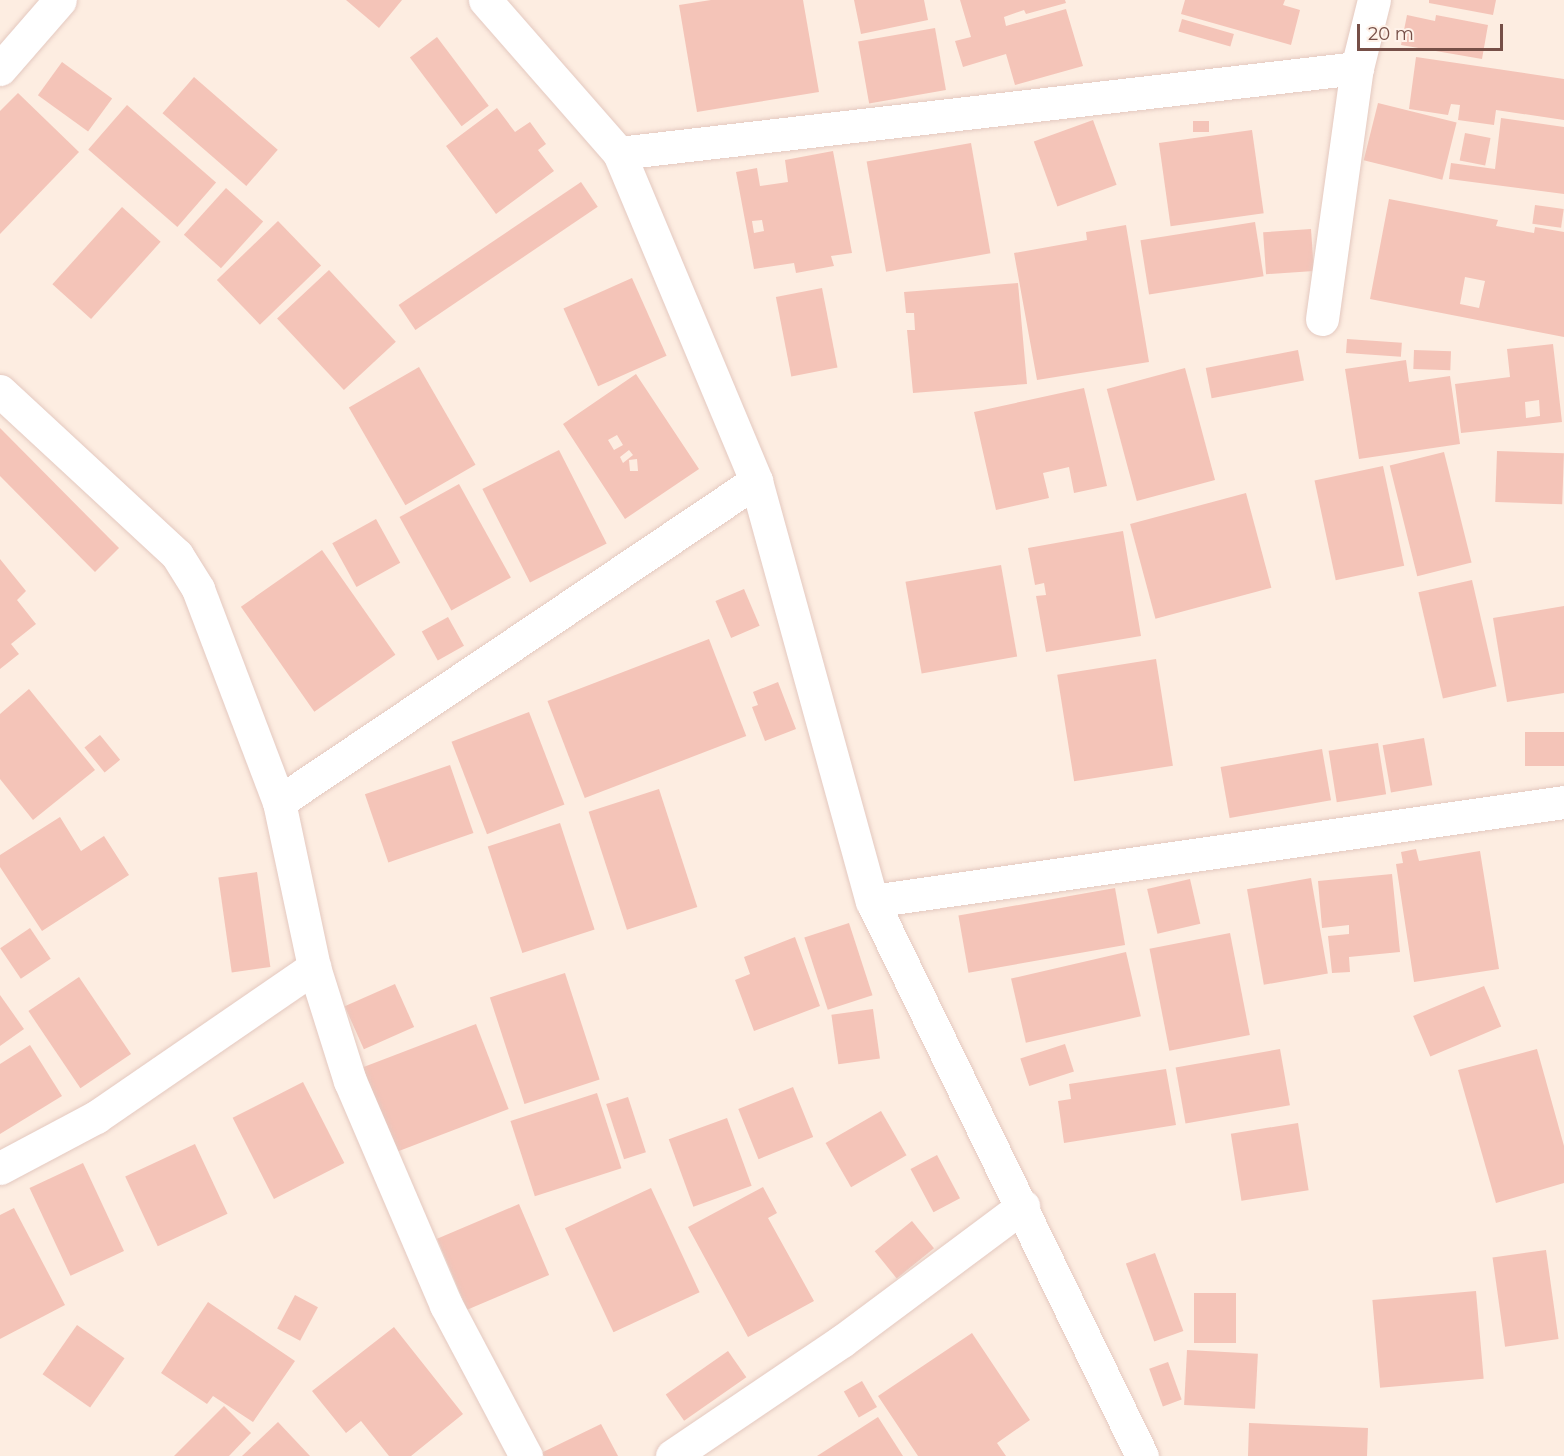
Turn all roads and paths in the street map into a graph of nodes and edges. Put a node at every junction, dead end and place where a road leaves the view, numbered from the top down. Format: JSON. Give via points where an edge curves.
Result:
{"nodes":[{"id":1,"x":60,"y":0,"type":"edge"},
{"id":2,"x":485,"y":0,"type":"edge"},
{"id":3,"x":1374,"y":0,"type":"edge"},
{"id":4,"x":1358,"y":68,"type":"junction"},
{"id":5,"x":0,"y":69,"type":"edge"},
{"id":6,"x":619,"y":153,"type":"junction"},
{"id":7,"x":1322,"y":319,"type":"dead end"},
{"id":8,"x":0,"y":391,"type":"edge"},
{"id":9,"x":756,"y":481,"type":"junction"},
{"id":10,"x":279,"y":802,"type":"junction"},
{"id":11,"x":1564,"y":802,"type":"edge"},
{"id":12,"x":872,"y":901,"type":"junction"},
{"id":13,"x":314,"y":967,"type":"junction"},
{"id":14,"x":0,"y":1168,"type":"edge"},
{"id":15,"x":1023,"y":1206,"type":"junction"},
{"id":16,"x":526,"y":1456,"type":"edge"},
{"id":17,"x":672,"y":1456,"type":"edge"},
{"id":18,"x":1142,"y":1456,"type":"edge"}],
"edges":[{"from":1,"to":5,"type":"street"},
{"from":2,"to":6,"type":"street"},
{"from":3,"to":4,"type":"street"},
{"from":4,"to":6,"type":"street"},
{"from":4,"to":7,"type":"street"},
{"from":6,"to":9,"type":"street"},
{"from":8,"to":10,"type":"street","via":[[177,555],[198,589]]},
{"from":9,"to":10,"type":"street"},
{"from":9,"to":12,"type":"street"},
{"from":10,"to":13,"type":"street"},
{"from":11,"to":12,"type":"street"},
{"from":12,"to":15,"type":"street"},
{"from":13,"to":14,"type":"street","via":[[96,1117]]},
{"from":13,"to":16,"type":"street","via":[[350,1081],[391,1182],[446,1305]]},
{"from":15,"to":17,"type":"street","via":[[842,1341]]},
{"from":15,"to":18,"type":"street"}]}
